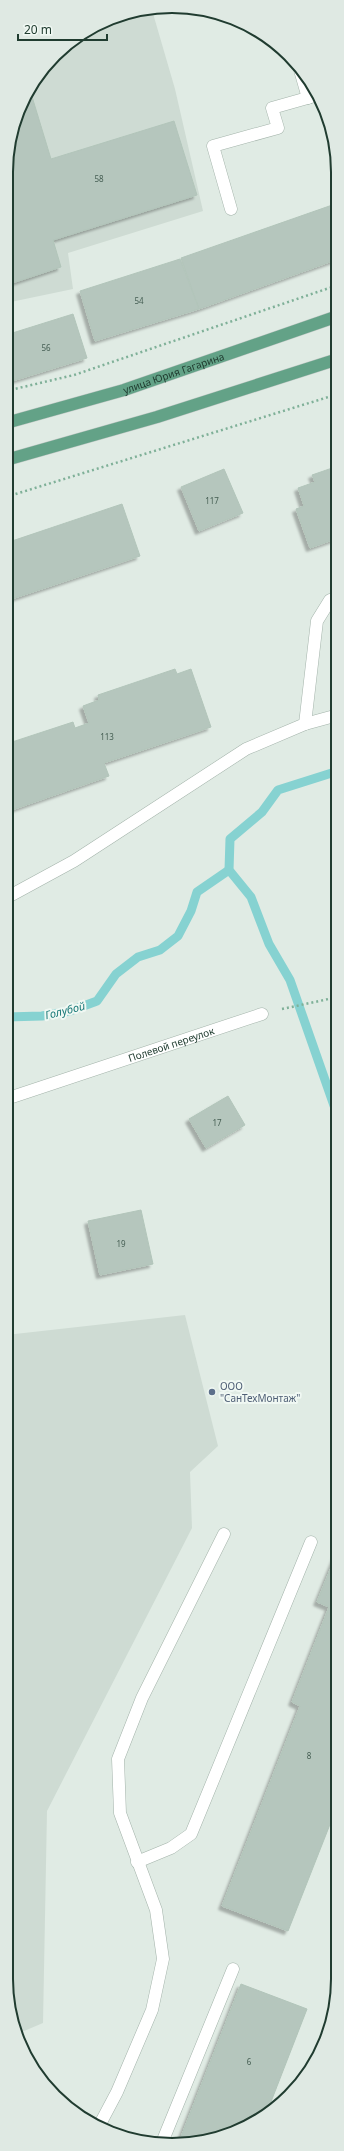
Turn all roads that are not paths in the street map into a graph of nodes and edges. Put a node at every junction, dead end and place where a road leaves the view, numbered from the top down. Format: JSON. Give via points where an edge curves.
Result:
{"nodes":[{"id":1,"x":312,"y":96,"type":"edge"},
{"id":2,"x":231,"y":209,"type":"dead end"},
{"id":3,"x":331,"y":318,"type":"edge"},
{"id":4,"x":331,"y":361,"type":"edge"},
{"id":5,"x":13,"y":421,"type":"edge"},
{"id":6,"x":13,"y":458,"type":"edge"},
{"id":7,"x":331,"y":600,"type":"edge"},
{"id":8,"x":331,"y":717,"type":"edge"},
{"id":9,"x":304,"y":724,"type":"junction"},
{"id":10,"x":13,"y":894,"type":"edge"},
{"id":11,"x":262,"y":1014,"type":"road end"},
{"id":12,"x":13,"y":1097,"type":"edge"},
{"id":13,"x":224,"y":1534,"type":"dead end"},
{"id":14,"x":311,"y":1542,"type":"dead end"},
{"id":15,"x":137,"y":1862,"type":"junction"},
{"id":16,"x":233,"y":1969,"type":"dead end"},
{"id":17,"x":101,"y":2122,"type":"edge"},
{"id":18,"x":163,"y":2138,"type":"edge"}],
"edges":[{"from":1,"to":2,"type":"street","via":[[272,108],[278,128],[213,146]]},
{"from":3,"to":5,"type":"main road","name":"улица Юрия Гагарина","via":[[124,390]]},
{"from":4,"to":6,"type":"main road","via":[[157,417]]},
{"from":7,"to":9,"type":"street","via":[[317,621]]},
{"from":8,"to":9,"type":"street"},
{"from":9,"to":10,"type":"street","via":[[246,750],[74,861]]},
{"from":11,"to":12,"type":"street","name":"Полевой переулок"},
{"from":13,"to":15,"type":"street","via":[[142,1698],[118,1759],[120,1813]]},
{"from":14,"to":15,"type":"street","via":[[191,1834],[171,1848]]},
{"from":15,"to":17,"type":"street","via":[[156,1910],[163,1959],[152,2010],[117,2092]]},
{"from":16,"to":18,"type":"street"}]}
